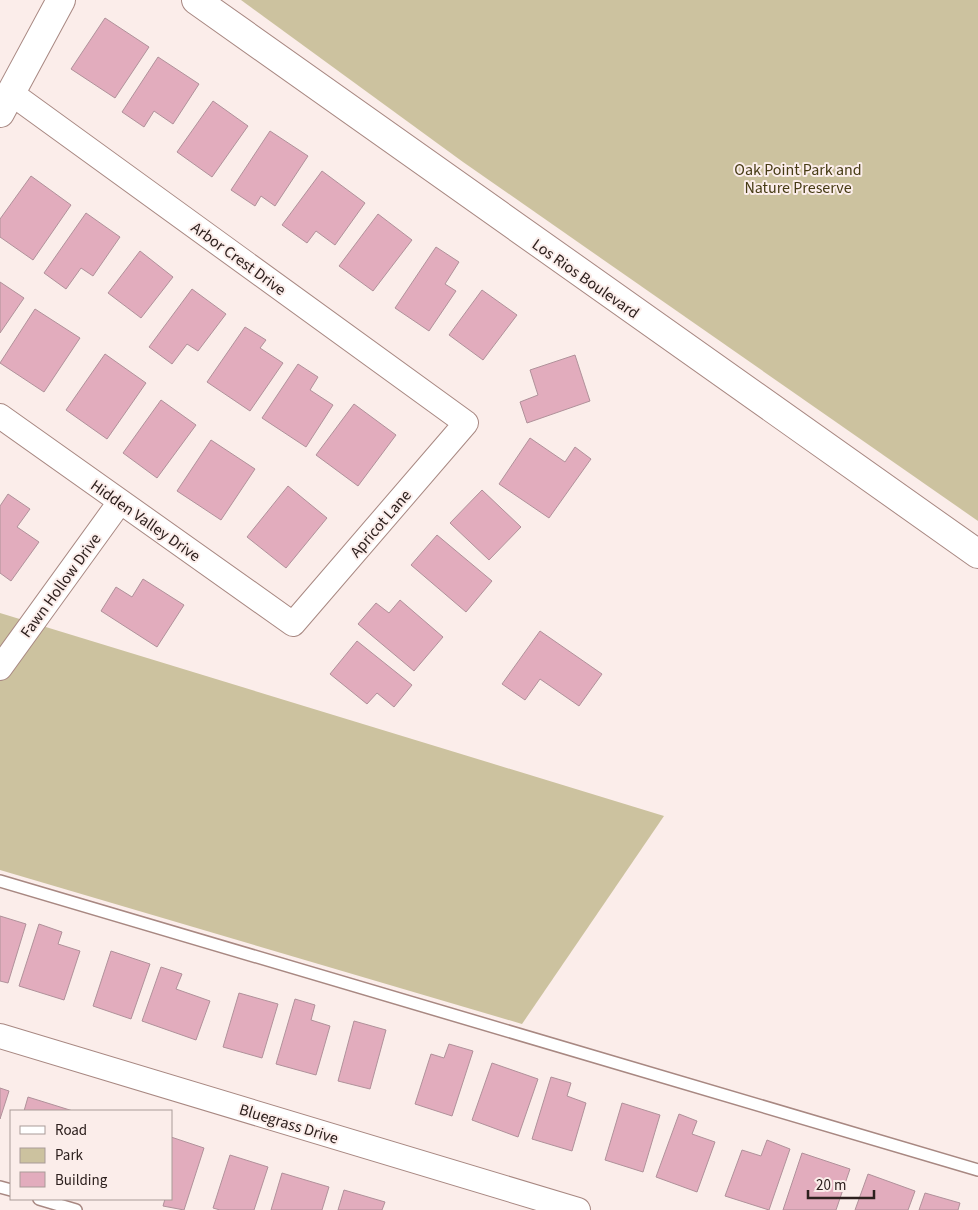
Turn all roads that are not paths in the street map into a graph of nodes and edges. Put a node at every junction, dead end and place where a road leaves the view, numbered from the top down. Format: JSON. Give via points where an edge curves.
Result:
{"nodes":[{"id":1,"x":60,"y":0,"type":"edge"},
{"id":2,"x":196,"y":0,"type":"edge"},
{"id":3,"x":6,"y":103,"type":"edge"},
{"id":4,"x":0,"y":416,"type":"edge"},
{"id":5,"x":466,"y":423,"type":"joint"},
{"id":6,"x":120,"y":502,"type":"junction"},
{"id":7,"x":978,"y":554,"type":"edge"},
{"id":8,"x":293,"y":624,"type":"joint"},
{"id":9,"x":0,"y":668,"type":"edge"},
{"id":10,"x":0,"y":881,"type":"edge"},
{"id":11,"x":0,"y":1036,"type":"edge"},
{"id":12,"x":978,"y":1170,"type":"edge"},
{"id":13,"x":42,"y":1200,"type":"edge"},
{"id":14,"x":76,"y":1210,"type":"edge"},
{"id":15,"x":578,"y":1210,"type":"edge"}],
"edges":[{"from":1,"to":3,"type":"street"},
{"from":2,"to":7,"type":"street","name":"Los Rios Boulevard"},
{"from":3,"to":5,"type":"street","name":"Arbor Crest Drive"},
{"from":4,"to":6,"type":"street","name":"Hidden Valley Drive"},
{"from":5,"to":8,"type":"street","name":"Apricot Lane"},
{"from":6,"to":8,"type":"street","name":"Hidden Valley Drive"},
{"from":6,"to":9,"type":"street","name":"Fawn Hollow Drive"},
{"from":10,"to":12,"type":"lane"},
{"from":11,"to":15,"type":"street","name":"Bluegrass Drive"},
{"from":13,"to":14,"type":"lane"}]}
